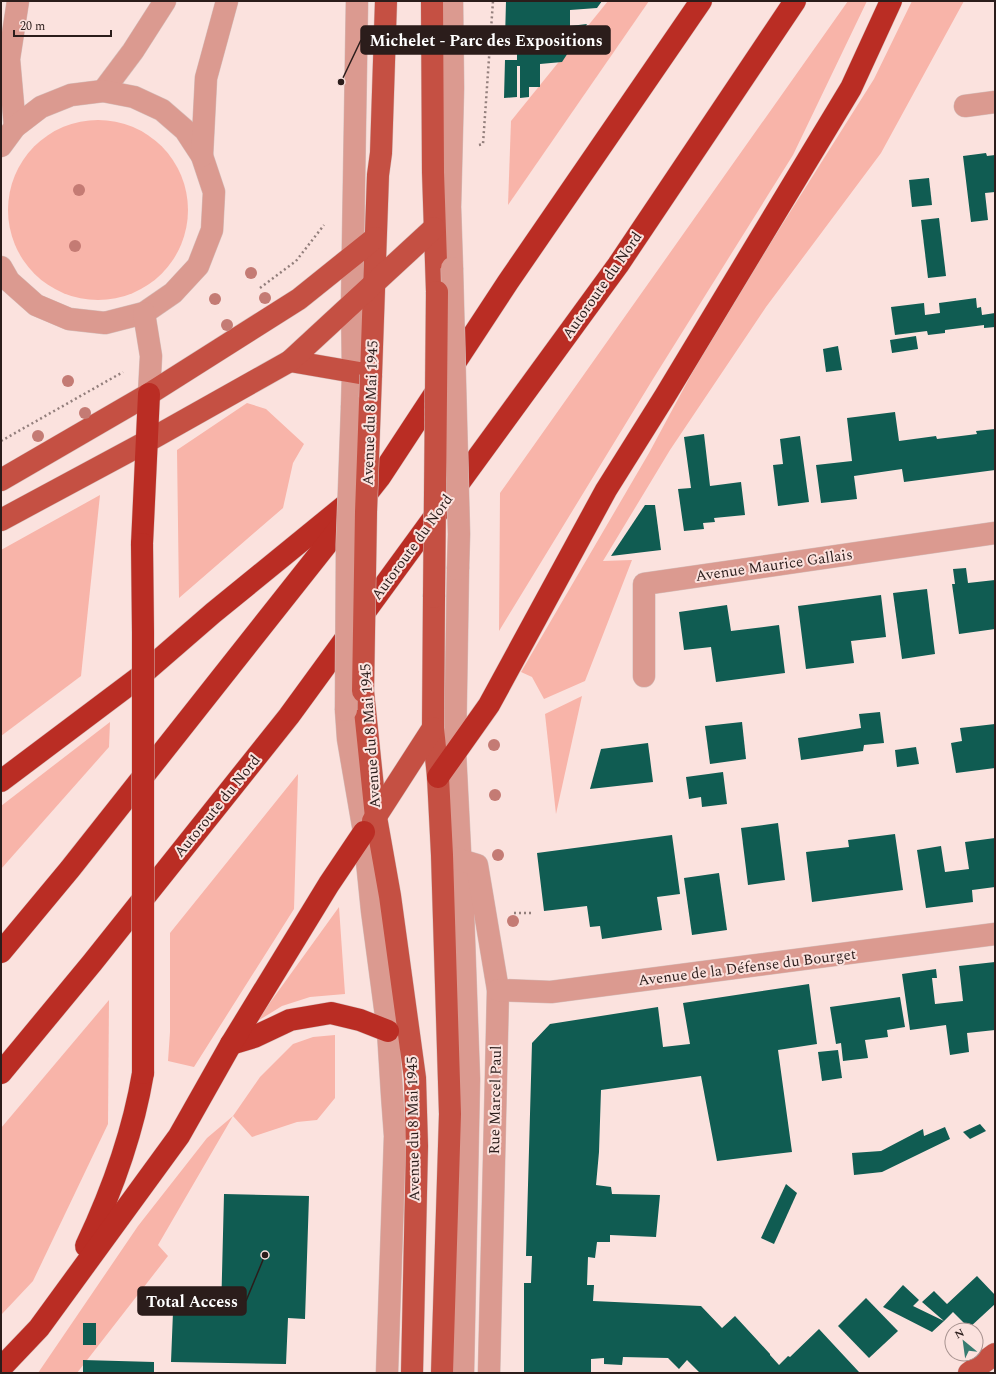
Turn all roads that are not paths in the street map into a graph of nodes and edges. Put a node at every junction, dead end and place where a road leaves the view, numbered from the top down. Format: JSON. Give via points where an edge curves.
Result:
{"nodes":[{"id":1,"x":18,"y":1,"type":"edge"},
{"id":2,"x":165,"y":1,"type":"edge"},
{"id":3,"x":227,"y":1,"type":"edge"},
{"id":4,"x":357,"y":1,"type":"edge"},
{"id":5,"x":386,"y":1,"type":"edge"},
{"id":6,"x":452,"y":1,"type":"edge"},
{"id":7,"x":701,"y":1,"type":"edge"},
{"id":8,"x":795,"y":1,"type":"edge"},
{"id":9,"x":891,"y":1,"type":"edge"},
{"id":10,"x":436,"y":6,"type":"edge"},
{"id":11,"x":103,"y":91,"type":"junction"},
{"id":12,"x":995,"y":102,"type":"edge"},
{"id":13,"x":965,"y":106,"type":"dead end"},
{"id":14,"x":15,"y":127,"type":"junction"},
{"id":15,"x":1,"y":146,"type":"edge"},
{"id":16,"x":202,"y":156,"type":"junction"},
{"id":17,"x":450,"y":207,"type":"junction"},
{"id":18,"x":434,"y":228,"type":"junction"},
{"id":19,"x":376,"y":238,"type":"junction"},
{"id":20,"x":353,"y":257,"type":"junction"},
{"id":21,"x":4,"y":277,"type":"edge"},
{"id":22,"x":374,"y":284,"type":"junction"},
{"id":23,"x":352,"y":304,"type":"junction"},
{"id":24,"x":144,"y":313,"type":"junction"},
{"id":25,"x":290,"y":361,"type":"junction"},
{"id":26,"x":362,"y":374,"type":"junction"},
{"id":27,"x":149,"y":394,"type":"junction"},
{"id":28,"x":146,"y":442,"type":"junction"},
{"id":29,"x":380,"y":477,"type":"junction"},
{"id":30,"x":1,"y":480,"type":"edge"},
{"id":31,"x":1,"y":520,"type":"edge"},
{"id":32,"x":995,"y":533,"type":"edge"},
{"id":33,"x":644,"y":676,"type":"dead end"},
{"id":34,"x":433,"y":728,"type":"junction"},
{"id":35,"x":455,"y":751,"type":"junction"},
{"id":36,"x":438,"y":777,"type":"junction"},
{"id":37,"x":1,"y":781,"type":"edge"},
{"id":38,"x":370,"y":825,"type":"junction"},
{"id":39,"x":451,"y":857,"type":"junction"},
{"id":40,"x":995,"y":934,"type":"edge"},
{"id":41,"x":1,"y":952,"type":"edge"},
{"id":42,"x":498,"y":990,"type":"junction"},
{"id":43,"x":388,"y":1031,"type":"junction"},
{"id":44,"x":231,"y":1044,"type":"junction"},
{"id":45,"x":412,"y":1053,"type":"junction"},
{"id":46,"x":1,"y":1073,"type":"edge"},
{"id":47,"x":64,"y":1293,"type":"junction"},
{"id":48,"x":995,"y":1354,"type":"edge"},
{"id":49,"x":995,"y":1367,"type":"edge"},
{"id":50,"x":1,"y":1368,"type":"edge"},
{"id":51,"x":387,"y":1373,"type":"edge"},
{"id":52,"x":412,"y":1373,"type":"edge"},
{"id":53,"x":442,"y":1373,"type":"edge"},
{"id":54,"x":463,"y":1373,"type":"edge"},
{"id":55,"x":489,"y":1373,"type":"edge"},
{"id":56,"x":969,"y":1373,"type":"edge"},
{"id":57,"x":990,"y":1373,"type":"edge"}],
"edges":[{"from":1,"to":14,"type":"street","via":[[9,59]]},
{"from":2,"to":11,"type":"street","via":[[133,51]]},
{"from":3,"to":16,"type":"street","via":[[206,78]]},
{"from":4,"to":20,"type":"street"},
{"from":5,"to":19,"type":"main road","name":"Avenue du 8 Mai 1945"},
{"from":6,"to":17,"type":"street"},
{"from":7,"to":29,"type":"highway","via":[[508,282]]},
{"from":8,"to":46,"type":"highway","name":"Autoroute du Nord","via":[[618,265],[289,716]]},
{"from":9,"to":35,"type":"highway","via":[[851,88],[606,490],[489,705]]},
{"from":10,"to":18,"type":"main road"},
{"from":11,"to":14,"type":"street","via":[[71,95],[41,107]]},
{"from":11,"to":16,"type":"street","via":[[134,97],[162,110],[185,130]]},
{"from":12,"to":13,"type":"street"},
{"from":14,"to":15,"type":"street"},
{"from":16,"to":24,"type":"street","via":[[214,192],[212,230],[198,266],[173,293]]},
{"from":17,"to":18,"type":"street"},
{"from":17,"to":35,"type":"street","bridge":true,"via":[[459,534]]},
{"from":18,"to":22,"type":"main road"},
{"from":18,"to":34,"type":"main road","bridge":true,"via":[[437,292]]},
{"from":19,"to":20,"type":"main road"},
{"from":19,"to":22,"type":"main road","name":"Avenue du 8 Mai 1945"},
{"from":20,"to":23,"type":"street"},
{"from":20,"to":27,"type":"main road","via":[[299,299]]},
{"from":21,"to":24,"type":"street","via":[[36,305],[69,319],[105,323]]},
{"from":22,"to":23,"type":"main road"},
{"from":22,"to":26,"type":"main road","name":"Avenue du 8 Mai 1945"},
{"from":23,"to":25,"type":"main road"},
{"from":23,"to":26,"type":"street"},
{"from":24,"to":27,"type":"street","via":[[151,356]]},
{"from":25,"to":26,"type":"main road"},
{"from":25,"to":28,"type":"main road"},
{"from":26,"to":38,"type":"main road","name":"Avenue du 8 Mai 1945","bridge":true,"via":[[366,512],[363,690]]},
{"from":26,"to":38,"type":"street","bridge":true,"via":[[352,406],[347,545],[346,710],[348,739]]},
{"from":27,"to":28,"type":"highway"},
{"from":27,"to":30,"type":"main road"},
{"from":28,"to":31,"type":"main road"},
{"from":28,"to":47,"type":"highway","bridge":true,"via":[[142,544],[143,1072],[138,1100],[102,1212]]},
{"from":29,"to":37,"type":"highway","via":[[213,613],[138,678]]},
{"from":29,"to":41,"type":"highway"},
{"from":32,"to":33,"type":"street","name":"Avenue Maurice Gallais","via":[[644,584]]},
{"from":34,"to":36,"type":"main road"},
{"from":34,"to":38,"type":"main road"},
{"from":35,"to":36,"type":"highway"},
{"from":35,"to":39,"type":"street"},
{"from":36,"to":39,"type":"main road"},
{"from":38,"to":43,"type":"street","via":[[372,910]]},
{"from":38,"to":44,"type":"highway","via":[[329,884]]},
{"from":38,"to":45,"type":"main road","name":"Avenue du 8 Mai 1945","via":[[390,896]]},
{"from":39,"to":42,"type":"street","name":"Rue Marcel Paul","via":[[477,866]]},
{"from":39,"to":53,"type":"main road","via":[[450,1114]]},
{"from":39,"to":54,"type":"street","via":[[469,1079]]},
{"from":40,"to":42,"type":"street","name":"Avenue de la Défense du Bourget","via":[[551,992]]},
{"from":42,"to":55,"type":"street","name":"Rue Marcel Paul"},
{"from":43,"to":44,"type":"highway","via":[[360,1020],[331,1013],[290,1020],[254,1037]]},
{"from":43,"to":45,"type":"main road"},
{"from":43,"to":51,"type":"street","via":[[395,1136]]},
{"from":44,"to":47,"type":"highway","via":[[179,1136]]},
{"from":45,"to":52,"type":"main road","name":"Avenue du 8 Mai 1945","via":[[416,1146]]},
{"from":47,"to":50,"type":"highway","via":[[39,1328]]},
{"from":48,"to":56,"type":"main road"},
{"from":49,"to":57,"type":"main road"}]}
